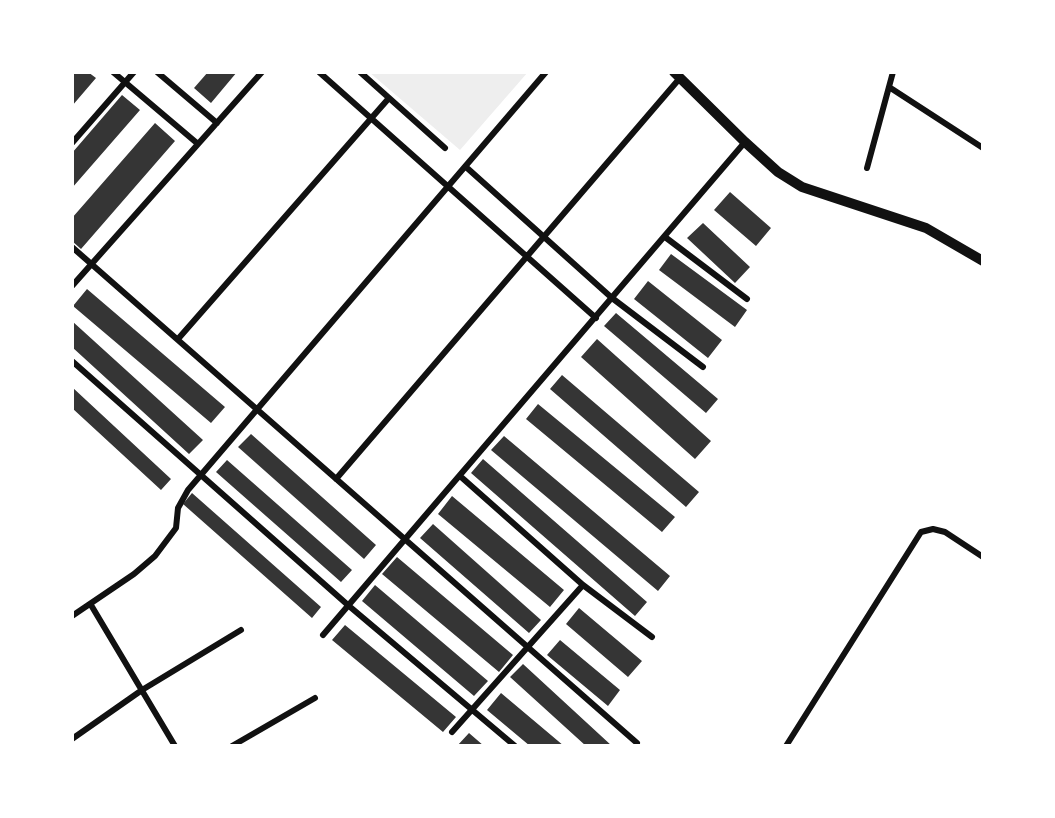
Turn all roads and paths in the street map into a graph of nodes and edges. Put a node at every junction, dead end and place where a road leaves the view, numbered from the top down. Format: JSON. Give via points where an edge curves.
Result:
{"nodes":[{"id":1,"x":113,"y":72,"type":"edge"},
{"id":2,"x":134,"y":72,"type":"edge"},
{"id":3,"x":157,"y":72,"type":"edge"},
{"id":4,"x":261,"y":72,"type":"edge"},
{"id":5,"x":319,"y":72,"type":"edge"},
{"id":6,"x":360,"y":72,"type":"edge"},
{"id":7,"x":546,"y":72,"type":"edge"},
{"id":8,"x":893,"y":72,"type":"edge"},
{"id":9,"x":677,"y":75,"type":"edge"},
{"id":10,"x":125,"y":82,"type":"junction"},
{"id":11,"x":889,"y":87,"type":"junction"},
{"id":12,"x":389,"y":98,"type":"junction"},
{"id":13,"x":371,"y":118,"type":"junction"},
{"id":14,"x":217,"y":123,"type":"junction"},
{"id":15,"x":745,"y":142,"type":"junction"},
{"id":16,"x":72,"y":143,"type":"edge"},
{"id":17,"x":198,"y":144,"type":"junction"},
{"id":18,"x":445,"y":148,"type":"dead end"},
{"id":19,"x":983,"y":148,"type":"edge"},
{"id":20,"x":466,"y":167,"type":"junction"},
{"id":21,"x":867,"y":168,"type":"dead end"},
{"id":22,"x":448,"y":187,"type":"junction"},
{"id":23,"x":544,"y":236,"type":"junction"},
{"id":24,"x":665,"y":237,"type":"junction"},
{"id":25,"x":72,"y":247,"type":"edge"},
{"id":26,"x":527,"y":256,"type":"junction"},
{"id":27,"x":983,"y":261,"type":"edge"},
{"id":28,"x":92,"y":264,"type":"junction"},
{"id":29,"x":72,"y":286,"type":"edge"},
{"id":30,"x":612,"y":298,"type":"junction"},
{"id":31,"x":747,"y":298,"type":"dead end"},
{"id":32,"x":596,"y":318,"type":"junction"},
{"id":33,"x":178,"y":339,"type":"junction"},
{"id":34,"x":72,"y":361,"type":"edge"},
{"id":35,"x":703,"y":367,"type":"dead end"},
{"id":36,"x":257,"y":409,"type":"junction"},
{"id":37,"x":201,"y":475,"type":"junction"},
{"id":38,"x":460,"y":476,"type":"junction"},
{"id":39,"x":336,"y":479,"type":"junction"},
{"id":40,"x":406,"y":540,"type":"junction"},
{"id":41,"x":983,"y":557,"type":"edge"},
{"id":42,"x":583,"y":585,"type":"junction"},
{"id":43,"x":91,"y":605,"type":"junction"},
{"id":44,"x":349,"y":606,"type":"junction"},
{"id":45,"x":72,"y":616,"type":"edge"},
{"id":46,"x":241,"y":630,"type":"dead end"},
{"id":47,"x":323,"y":635,"type":"dead end"},
{"id":48,"x":651,"y":638,"type":"dead end"},
{"id":49,"x":528,"y":647,"type":"junction"},
{"id":50,"x":142,"y":690,"type":"junction"},
{"id":51,"x":315,"y":698,"type":"dead end"},
{"id":52,"x":471,"y":711,"type":"junction"},
{"id":53,"x":452,"y":732,"type":"dead end"},
{"id":54,"x":72,"y":739,"type":"edge"},
{"id":55,"x":638,"y":743,"type":"dead end"},
{"id":56,"x":175,"y":746,"type":"edge"},
{"id":57,"x":232,"y":746,"type":"edge"},
{"id":58,"x":515,"y":746,"type":"edge"},
{"id":59,"x":786,"y":746,"type":"edge"}],
"edges":[{"from":1,"to":10,"type":"street"},
{"from":2,"to":10,"type":"street"},
{"from":3,"to":14,"type":"street"},
{"from":4,"to":14,"type":"street"},
{"from":5,"to":13,"type":"street"},
{"from":6,"to":12,"type":"street"},
{"from":7,"to":20,"type":"street"},
{"from":8,"to":11,"type":"street"},
{"from":9,"to":15,"type":"street"},
{"from":9,"to":23,"type":"street"},
{"from":10,"to":16,"type":"street"},
{"from":10,"to":17,"type":"street"},
{"from":11,"to":19,"type":"street"},
{"from":11,"to":21,"type":"street"},
{"from":12,"to":13,"type":"street"},
{"from":12,"to":18,"type":"street"},
{"from":13,"to":22,"type":"street"},
{"from":13,"to":33,"type":"street"},
{"from":14,"to":17,"type":"street"},
{"from":15,"to":24,"type":"street"},
{"from":15,"to":27,"type":"street","via":[[778,172],[802,187],[926,228]]},
{"from":17,"to":28,"type":"street"},
{"from":20,"to":22,"type":"street"},
{"from":20,"to":23,"type":"street"},
{"from":22,"to":26,"type":"street"},
{"from":22,"to":36,"type":"street"},
{"from":23,"to":26,"type":"street"},
{"from":23,"to":30,"type":"street"},
{"from":24,"to":30,"type":"street"},
{"from":24,"to":31,"type":"street"},
{"from":25,"to":28,"type":"street"},
{"from":26,"to":32,"type":"street"},
{"from":26,"to":39,"type":"street"},
{"from":28,"to":29,"type":"street"},
{"from":28,"to":33,"type":"street"},
{"from":30,"to":32,"type":"street"},
{"from":30,"to":35,"type":"street"},
{"from":32,"to":38,"type":"street"},
{"from":33,"to":36,"type":"street"},
{"from":34,"to":37,"type":"street"},
{"from":36,"to":37,"type":"street"},
{"from":36,"to":39,"type":"street"},
{"from":37,"to":43,"type":"street","via":[[182,499],[172,536],[155,556]]},
{"from":37,"to":44,"type":"street"},
{"from":38,"to":40,"type":"street"},
{"from":38,"to":42,"type":"street"},
{"from":39,"to":40,"type":"street"},
{"from":40,"to":44,"type":"street"},
{"from":40,"to":49,"type":"street"},
{"from":41,"to":59,"type":"street","via":[[945,532],[921,532]]},
{"from":42,"to":48,"type":"street"},
{"from":42,"to":49,"type":"street"},
{"from":43,"to":45,"type":"street"},
{"from":43,"to":50,"type":"street"},
{"from":44,"to":47,"type":"street"},
{"from":44,"to":52,"type":"street"},
{"from":46,"to":50,"type":"street"},
{"from":49,"to":52,"type":"street"},
{"from":49,"to":55,"type":"street"},
{"from":50,"to":54,"type":"street"},
{"from":50,"to":56,"type":"street"},
{"from":51,"to":57,"type":"street"},
{"from":52,"to":53,"type":"street"},
{"from":52,"to":58,"type":"street"}]}
